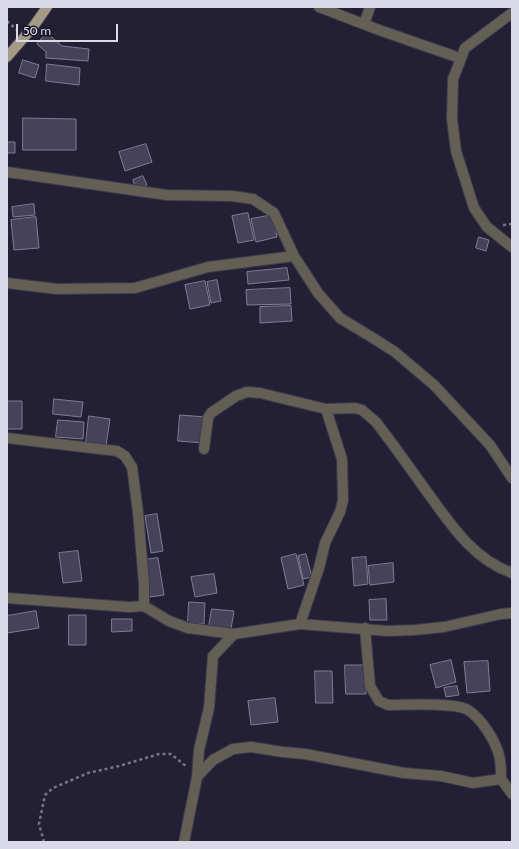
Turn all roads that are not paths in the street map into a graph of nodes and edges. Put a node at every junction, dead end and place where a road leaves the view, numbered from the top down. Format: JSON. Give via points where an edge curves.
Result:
{"nodes":[{"id":1,"x":47,"y":7,"type":"edge"},
{"id":2,"x":318,"y":7,"type":"edge"},
{"id":3,"x":370,"y":7,"type":"edge"},
{"id":4,"x":512,"y":13,"type":"edge"},
{"id":5,"x":364,"y":24,"type":"junction"},
{"id":6,"x":454,"y":56,"type":"dead end"},
{"id":7,"x":7,"y":57,"type":"edge"},
{"id":8,"x":7,"y":172,"type":"edge"},
{"id":9,"x":512,"y":247,"type":"edge"},
{"id":10,"x":294,"y":256,"type":"junction"},
{"id":11,"x":7,"y":282,"type":"edge"},
{"id":12,"x":326,"y":409,"type":"junction"},
{"id":13,"x":7,"y":438,"type":"edge"},
{"id":14,"x":204,"y":449,"type":"dead end"},
{"id":15,"x":512,"y":478,"type":"edge"},
{"id":16,"x":512,"y":573,"type":"edge"},
{"id":17,"x":7,"y":598,"type":"edge"},
{"id":18,"x":144,"y":606,"type":"junction"},
{"id":19,"x":512,"y":613,"type":"edge"},
{"id":20,"x":300,"y":624,"type":"junction"},
{"id":21,"x":365,"y":628,"type":"junction"},
{"id":22,"x":234,"y":634,"type":"junction"},
{"id":23,"x":197,"y":777,"type":"junction"},
{"id":24,"x":501,"y":779,"type":"junction"},
{"id":25,"x":512,"y":794,"type":"edge"},
{"id":26,"x":184,"y":842,"type":"edge"}],
"edges":[{"from":1,"to":7,"type":"main road"},
{"from":2,"to":5,"type":"street"},
{"from":3,"to":5,"type":"street"},
{"from":4,"to":9,"type":"street","via":[[465,48],[453,79],[452,119],[456,151],[474,208],[487,227]]},
{"from":5,"to":6,"type":"street"},
{"from":8,"to":10,"type":"street","via":[[167,195],[232,196],[253,199],[274,213]]},
{"from":10,"to":11,"type":"street","via":[[208,267],[135,288],[57,288]]},
{"from":10,"to":15,"type":"street","via":[[318,293],[340,318],[395,352],[434,386],[490,445]]},
{"from":12,"to":14,"type":"street","via":[[247,392],[236,396],[211,413]]},
{"from":12,"to":16,"type":"street","via":[[355,408],[362,410],[376,422],[464,541],[484,558]]},
{"from":12,"to":20,"type":"street","via":[[342,459],[343,500],[325,543]]},
{"from":13,"to":18,"type":"street","via":[[117,451],[125,456],[132,467],[138,512]]},
{"from":17,"to":18,"type":"street"},
{"from":18,"to":22,"type":"street","via":[[169,621],[188,628]]},
{"from":19,"to":21,"type":"street","via":[[444,627],[415,630],[388,631]]},
{"from":20,"to":21,"type":"street"},
{"from":20,"to":22,"type":"street"},
{"from":21,"to":24,"type":"street","via":[[370,686],[379,701],[388,705],[452,705],[468,710],[481,722],[492,738],[499,755]]},
{"from":22,"to":23,"type":"street","via":[[213,656],[209,708],[199,750]]},
{"from":23,"to":24,"type":"street","via":[[213,760],[233,749],[251,747],[473,783]]},
{"from":23,"to":26,"type":"street"},
{"from":24,"to":25,"type":"street"}]}
